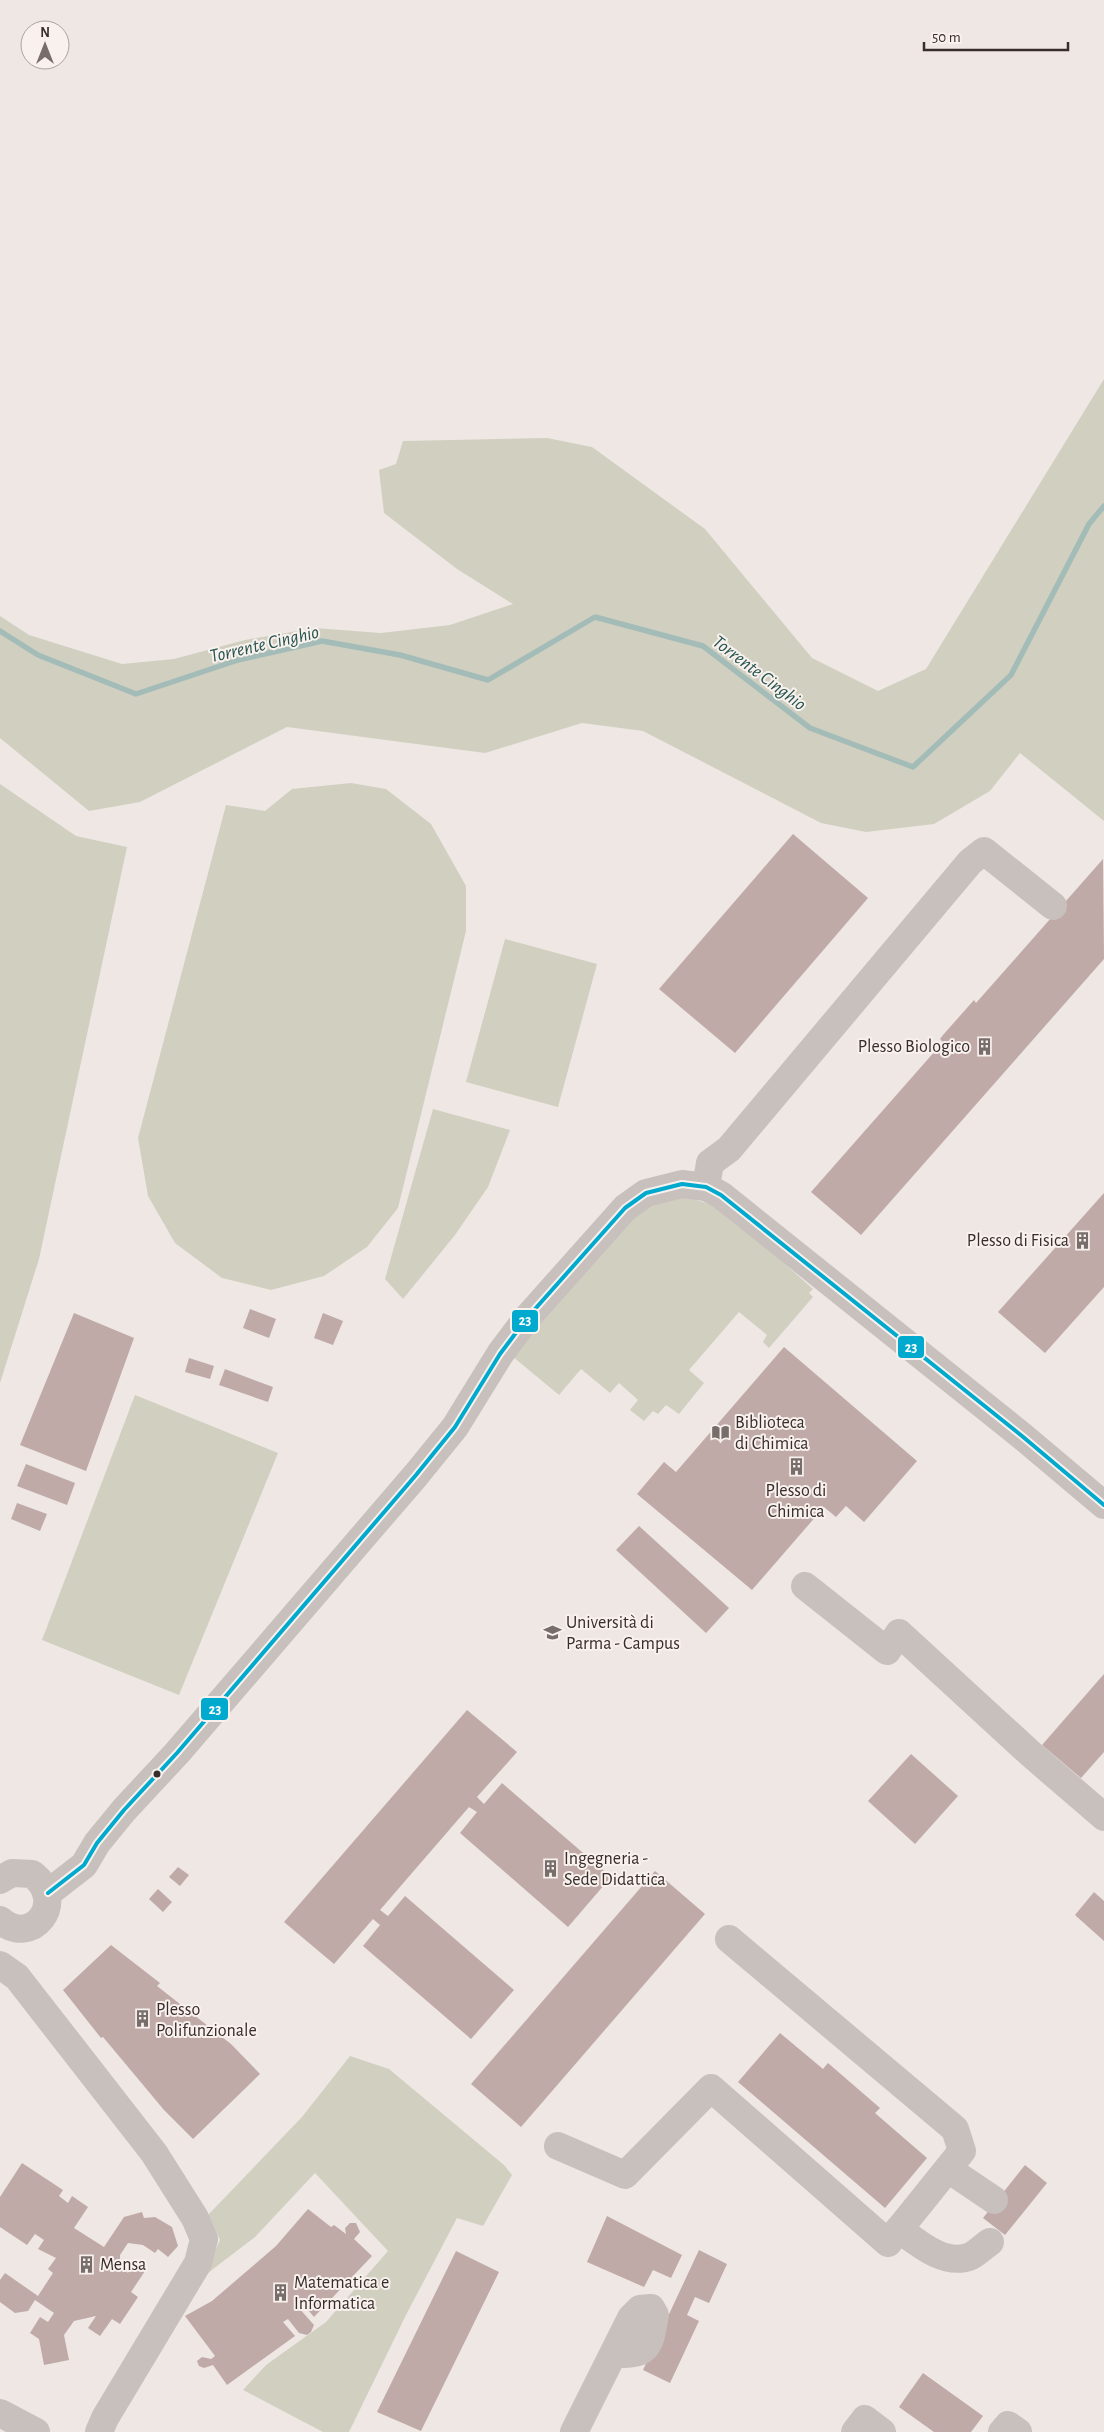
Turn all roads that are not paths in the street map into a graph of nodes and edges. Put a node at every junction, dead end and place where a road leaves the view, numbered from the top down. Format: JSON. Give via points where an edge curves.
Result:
{"nodes":[{"id":1,"x":1053,"y":906,"type":"dead end"},
{"id":2,"x":706,"y":1186,"type":"junction"},
{"id":3,"x":1104,"y":1505,"type":"edge"},
{"id":4,"x":805,"y":1586,"type":"dead end"},
{"id":5,"x":1103,"y":1813,"type":"edge"},
{"id":6,"x":18,"y":1877,"type":"edge"},
{"id":7,"x":10,"y":1924,"type":"edge"},
{"id":8,"x":729,"y":1939,"type":"dead end"},
{"id":9,"x":0,"y":1951,"type":"edge"},
{"id":10,"x":0,"y":1965,"type":"edge"},
{"id":11,"x":558,"y":2146,"type":"dead end"},
{"id":12,"x":948,"y":2169,"type":"junction"},
{"id":13,"x":994,"y":2200,"type":"dead end"},
{"id":14,"x":899,"y":2229,"type":"junction"},
{"id":15,"x":990,"y":2242,"type":"dead end"},
{"id":16,"x":614,"y":2354,"type":"dead end"},
{"id":17,"x":0,"y":2413,"type":"edge"},
{"id":18,"x":36,"y":2432,"type":"edge"},
{"id":19,"x":99,"y":2432,"type":"edge"},
{"id":20,"x":574,"y":2432,"type":"edge"},
{"id":21,"x":855,"y":2432,"type":"edge"},
{"id":22,"x":882,"y":2432,"type":"edge"},
{"id":23,"x":1002,"y":2432,"type":"edge"},
{"id":24,"x":1018,"y":2432,"type":"edge"}],
"edges":[{"from":1,"to":2,"type":"street","via":[[984,851],[729,1148],[710,1163]]},
{"from":2,"to":3,"type":"street","via":[[1022,1436]]},
{"from":2,"to":6,"type":"street","via":[[682,1184],[662,1188],[646,1193],[625,1208],[527,1318],[454,1427],[416,1475],[97,1844],[84,1865]]},
{"from":4,"to":5,"type":"street","via":[[887,1651],[900,1632],[1032,1755]]},
{"from":6,"to":7,"type":"street","via":[[48,1901],[43,1917],[37,1923]]},
{"from":7,"to":9,"type":"street"},
{"from":8,"to":12,"type":"street","via":[[955,2129],[962,2151]]},
{"from":10,"to":19,"type":"street","via":[[17,1977],[154,2153],[195,2218],[204,2239],[198,2263]]},
{"from":11,"to":14,"type":"street","via":[[625,2175],[711,2088],[888,2243]]},
{"from":12,"to":13,"type":"street"},
{"from":12,"to":14,"type":"street"},
{"from":14,"to":15,"type":"street","via":[[927,2251],[956,2259],[970,2256]]},
{"from":16,"to":20,"type":"street"},
{"from":17,"to":18,"type":"street"},
{"from":21,"to":22,"type":"street","via":[[865,2419]]},
{"from":23,"to":24,"type":"street","via":[[1008,2425]]}]}
